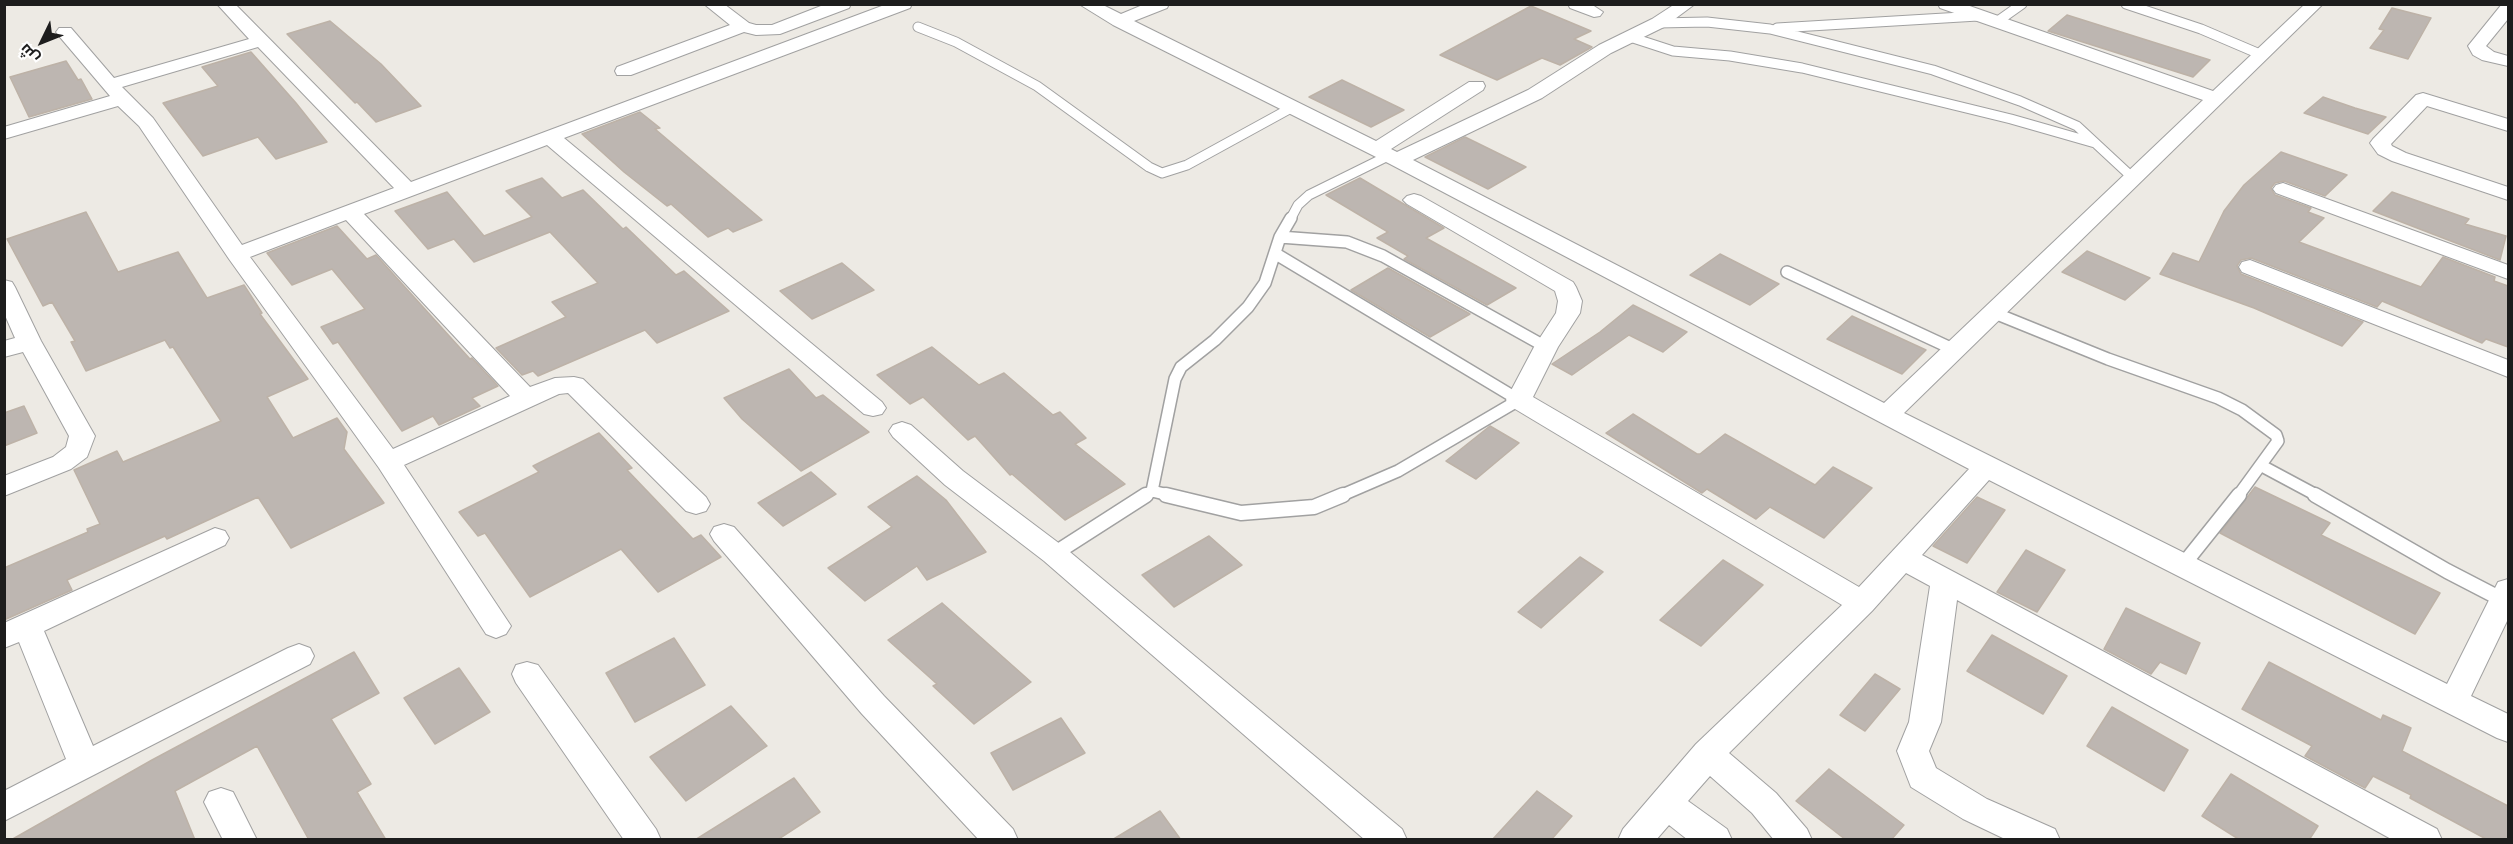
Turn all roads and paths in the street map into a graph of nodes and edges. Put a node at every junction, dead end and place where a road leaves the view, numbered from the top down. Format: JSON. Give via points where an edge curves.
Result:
{"nodes":[{"id":1,"x":225,"y":4,"type":"edge"},
{"id":2,"x":712,"y":4,"type":"edge"},
{"id":3,"x":806,"y":4,"type":"edge"},
{"id":4,"x":843,"y":4,"type":"edge"},
{"id":5,"x":904,"y":4,"type":"edge"},
{"id":6,"x":1087,"y":4,"type":"edge"},
{"id":7,"x":1161,"y":4,"type":"edge"},
{"id":8,"x":1576,"y":4,"type":"edge"},
{"id":9,"x":1687,"y":4,"type":"edge"},
{"id":10,"x":1946,"y":4,"type":"edge"},
{"id":11,"x":2022,"y":4,"type":"edge"},
{"id":12,"x":2126,"y":4,"type":"edge"},
{"id":13,"x":2315,"y":4,"type":"edge"},
{"id":14,"x":2508,"y":8,"type":"edge"},
{"id":15,"x":823,"y":12,"type":"junction"},
{"id":16,"x":1594,"y":12,"type":"dead end"},
{"id":17,"x":1989,"y":18,"type":"junction"},
{"id":18,"x":1119,"y":21,"type":"junction"},
{"id":19,"x":1658,"y":23,"type":"junction"},
{"id":20,"x":743,"y":27,"type":"junction"},
{"id":21,"x":918,"y":27,"type":"dead end"},
{"id":22,"x":1770,"y":29,"type":"junction"},
{"id":23,"x":65,"y":32,"type":"dead end"},
{"id":24,"x":1630,"y":37,"type":"junction"},
{"id":25,"x":260,"y":41,"type":"junction"},
{"id":26,"x":2262,"y":55,"type":"junction"},
{"id":27,"x":2508,"y":61,"type":"edge"},
{"id":28,"x":624,"y":71,"type":"dead end"},
{"id":29,"x":1476,"y":86,"type":"dead end"},
{"id":30,"x":116,"y":92,"type":"junction"},
{"id":31,"x":2217,"y":99,"type":"junction"},
{"id":32,"x":1291,"y":108,"type":"junction"},
{"id":33,"x":2508,"y":125,"type":"edge"},
{"id":34,"x":4,"y":133,"type":"edge"},
{"id":35,"x":550,"y":137,"type":"junction"},
{"id":36,"x":2097,"y":143,"type":"junction"},
{"id":37,"x":1387,"y":155,"type":"junction"},
{"id":38,"x":2133,"y":178,"type":"junction"},
{"id":39,"x":2283,"y":189,"type":"dead end"},
{"id":40,"x":408,"y":190,"type":"junction"},
{"id":41,"x":2508,"y":194,"type":"edge"},
{"id":42,"x":1414,"y":200,"type":"dead end"},
{"id":43,"x":351,"y":212,"type":"junction"},
{"id":44,"x":1280,"y":237,"type":"junction"},
{"id":45,"x":237,"y":254,"type":"junction"},
{"id":46,"x":1276,"y":254,"type":"junction"},
{"id":47,"x":2250,"y":267,"type":"dead end"},
{"id":48,"x":1787,"y":272,"type":"dead end"},
{"id":49,"x":2508,"y":272,"type":"edge"},
{"id":50,"x":4,"y":287,"type":"edge"},
{"id":51,"x":1992,"y":312,"type":"junction"},
{"id":52,"x":29,"y":341,"type":"junction"},
{"id":53,"x":1546,"y":347,"type":"junction"},
{"id":54,"x":4,"y":350,"type":"edge"},
{"id":55,"x":1955,"y":350,"type":"junction"},
{"id":56,"x":2508,"y":369,"type":"edge"},
{"id":57,"x":526,"y":399,"type":"junction"},
{"id":58,"x":1519,"y":400,"type":"junction"},
{"id":59,"x":873,"y":408,"type":"dead end"},
{"id":60,"x":1887,"y":415,"type":"junction"},
{"id":61,"x":902,"y":431,"type":"dead end"},
{"id":62,"x":388,"y":462,"type":"junction"},
{"id":63,"x":2262,"y":466,"type":"junction"},
{"id":64,"x":1986,"y":467,"type":"junction"},
{"id":65,"x":4,"y":487,"type":"edge"},
{"id":66,"x":1152,"y":491,"type":"junction"},
{"id":67,"x":696,"y":504,"type":"dead end"},
{"id":68,"x":724,"y":534,"type":"dead end"},
{"id":69,"x":215,"y":538,"type":"dead end"},
{"id":70,"x":1054,"y":554,"type":"junction"},
{"id":71,"x":1903,"y":558,"type":"junction"},
{"id":72,"x":2183,"y":565,"type":"junction"},
{"id":73,"x":1945,"y":581,"type":"junction"},
{"id":74,"x":2506,"y":595,"type":"edge"},
{"id":75,"x":1862,"y":603,"type":"junction"},
{"id":76,"x":496,"y":626,"type":"dead end"},
{"id":77,"x":16,"y":631,"type":"edge"},
{"id":78,"x":299,"y":656,"type":"dead end"},
{"id":79,"x":528,"y":674,"type":"dead end"},
{"id":80,"x":2454,"y":700,"type":"junction"},
{"id":81,"x":2508,"y":729,"type":"edge"},
{"id":82,"x":1707,"y":754,"type":"junction"},
{"id":83,"x":84,"y":766,"type":"junction"},
{"id":84,"x":221,"y":802,"type":"dead end"},
{"id":85,"x":1666,"y":804,"type":"junction"},
{"id":86,"x":4,"y":807,"type":"edge"},
{"id":87,"x":240,"y":840,"type":"edge"},
{"id":88,"x":644,"y":840,"type":"edge"},
{"id":89,"x":1001,"y":840,"type":"edge"},
{"id":90,"x":1390,"y":840,"type":"edge"},
{"id":91,"x":1635,"y":840,"type":"edge"},
{"id":92,"x":1715,"y":840,"type":"edge"},
{"id":93,"x":1795,"y":840,"type":"edge"},
{"id":94,"x":2043,"y":840,"type":"edge"},
{"id":95,"x":2425,"y":840,"type":"edge"}],
"edges":[{"from":1,"to":25,"type":"street"},
{"from":2,"to":20,"type":"street"},
{"from":3,"to":15,"type":"street"},
{"from":4,"to":15,"type":"street"},
{"from":5,"to":35,"type":"street"},
{"from":6,"to":18,"type":"street"},
{"from":7,"to":18,"type":"street"},
{"from":8,"to":16,"type":"street"},
{"from":9,"to":19,"type":"street"},
{"from":10,"to":17,"type":"street"},
{"from":11,"to":17,"type":"lane"},
{"from":12,"to":26,"type":"lane"},
{"from":13,"to":26,"type":"street"},
{"from":14,"to":27,"type":"street","via":[[2477,46],[2488,56]]},
{"from":15,"to":20,"type":"street","via":[[774,30]]},
{"from":17,"to":22,"type":"lane"},
{"from":17,"to":31,"type":"street"},
{"from":18,"to":32,"type":"street"},
{"from":19,"to":22,"type":"lane","via":[[1707,22]]},
{"from":19,"to":24,"type":"street"},
{"from":20,"to":28,"type":"street"},
{"from":21,"to":32,"type":"lane","via":[[956,42],[1037,86],[1139,160],[1162,172],[1187,165]]},
{"from":22,"to":36,"type":"lane","via":[[1933,70],[2020,100],[2077,126]]},
{"from":23,"to":30,"type":"street"},
{"from":24,"to":36,"type":"lane","via":[[1673,51],[1802,68]]},
{"from":24,"to":37,"type":"street","via":[[1535,94]]},
{"from":25,"to":30,"type":"street"},
{"from":25,"to":40,"type":"street"},
{"from":26,"to":31,"type":"street"},
{"from":29,"to":37,"type":"street"},
{"from":30,"to":34,"type":"street"},
{"from":30,"to":45,"type":"street","via":[[146,122]]},
{"from":31,"to":38,"type":"street"},
{"from":32,"to":37,"type":"street"},
{"from":33,"to":41,"type":"street","via":[[2423,99],[2380,143],[2398,157]]},
{"from":35,"to":40,"type":"street"},
{"from":35,"to":59,"type":"street"},
{"from":36,"to":38,"type":"lane"},
{"from":37,"to":44,"type":"lane","via":[[1309,195]]},
{"from":37,"to":60,"type":"street"},
{"from":38,"to":51,"type":"street"},
{"from":39,"to":49,"type":"street"},
{"from":40,"to":43,"type":"street"},
{"from":42,"to":53,"type":"street","via":[[1565,287],[1570,301],[1568,314]]},
{"from":43,"to":45,"type":"street"},
{"from":43,"to":57,"type":"street"},
{"from":44,"to":46,"type":"lane"},
{"from":44,"to":53,"type":"lane","via":[[1347,242],[1383,256]]},
{"from":45,"to":62,"type":"street"},
{"from":46,"to":58,"type":"lane"},
{"from":46,"to":66,"type":"lane","via":[[1265,283],[1248,307],[1180,367]]},
{"from":47,"to":56,"type":"street"},
{"from":48,"to":55,"type":"lane"},
{"from":50,"to":52,"type":"street"},
{"from":51,"to":55,"type":"street"},
{"from":51,"to":63,"type":"lane","via":[[2242,410],[2276,435],[2278,441]]},
{"from":52,"to":54,"type":"street"},
{"from":52,"to":65,"type":"street","via":[[82,436],[78,450],[62,463]]},
{"from":53,"to":58,"type":"street"},
{"from":55,"to":60,"type":"street"},
{"from":57,"to":62,"type":"street"},
{"from":57,"to":67,"type":"street","via":[[555,386],[574,385]]},
{"from":58,"to":66,"type":"lane","via":[[1398,471],[1314,507],[1241,513]]},
{"from":58,"to":75,"type":"street"},
{"from":60,"to":64,"type":"street"},
{"from":61,"to":70,"type":"street","via":[[954,478]]},
{"from":62,"to":76,"type":"street"},
{"from":63,"to":72,"type":"lane"},
{"from":63,"to":74,"type":"lane","via":[[2446,571]]},
{"from":64,"to":71,"type":"street"},
{"from":64,"to":72,"type":"street"},
{"from":66,"to":70,"type":"lane"},
{"from":68,"to":89,"type":"street","via":[[873,705]]},
{"from":69,"to":77,"type":"street"},
{"from":70,"to":90,"type":"street"},
{"from":71,"to":73,"type":"street"},
{"from":71,"to":75,"type":"street"},
{"from":72,"to":80,"type":"street"},
{"from":73,"to":94,"type":"street","via":[[1925,722],[1913,751],[1923,777],[1975,809]]},
{"from":73,"to":95,"type":"street"},
{"from":74,"to":80,"type":"street"},
{"from":75,"to":82,"type":"street"},
{"from":77,"to":83,"type":"street"},
{"from":78,"to":83,"type":"street"},
{"from":79,"to":88,"type":"street"},
{"from":80,"to":81,"type":"street"},
{"from":82,"to":85,"type":"street"},
{"from":82,"to":93,"type":"street","via":[[1764,803]]},
{"from":83,"to":86,"type":"street"},
{"from":84,"to":87,"type":"street"},
{"from":85,"to":91,"type":"street"},
{"from":85,"to":92,"type":"street"}]}
